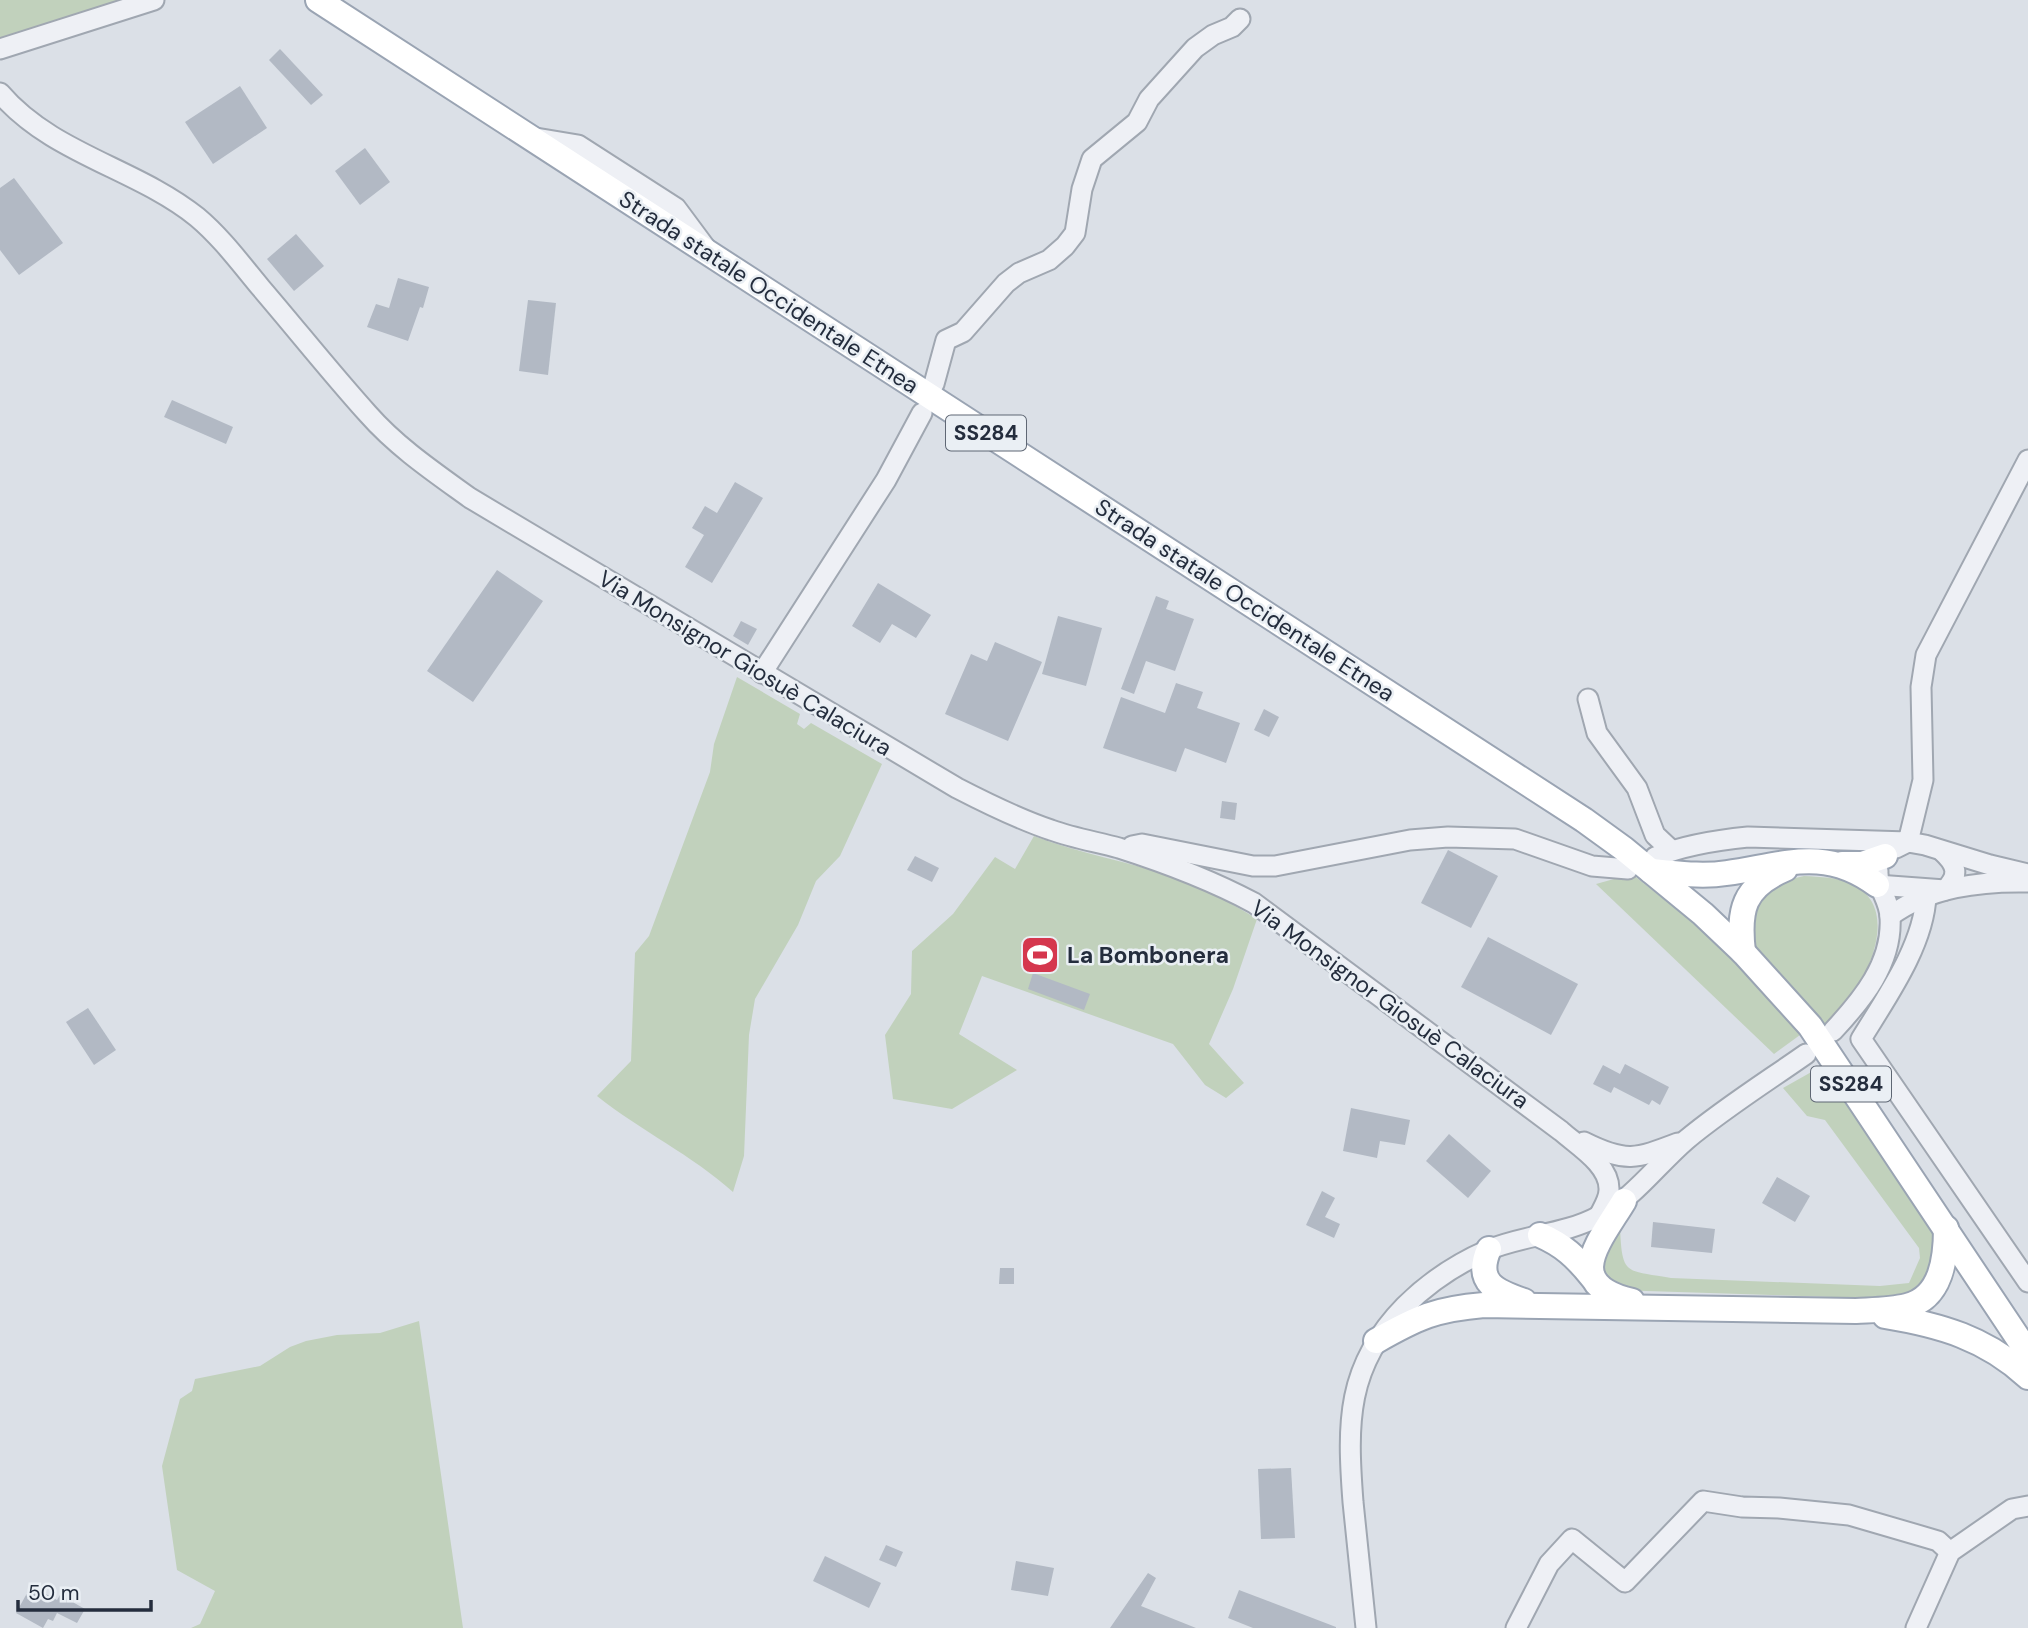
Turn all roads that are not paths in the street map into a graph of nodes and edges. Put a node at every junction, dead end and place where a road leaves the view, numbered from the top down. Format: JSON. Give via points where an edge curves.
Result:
{"nodes":[{"id":1,"x":154,"y":0,"type":"edge"},
{"id":2,"x":318,"y":0,"type":"edge"},
{"id":3,"x":1240,"y":19,"type":"dead end"},
{"id":4,"x":0,"y":49,"type":"edge"},
{"id":5,"x":0,"y":93,"type":"edge"},
{"id":6,"x":934,"y":384,"type":"dead end"},
{"id":7,"x":922,"y":413,"type":"dead end"},
{"id":8,"x":2028,"y":460,"type":"edge"},
{"id":9,"x":762,"y":673,"type":"junction"},
{"id":10,"x":1588,"y":699,"type":"dead end"},
{"id":11,"x":1908,"y":842,"type":"junction"},
{"id":12,"x":1118,"y":848,"type":"junction"},
{"id":13,"x":1942,"y":851,"type":"junction"},
{"id":14,"x":1885,"y":856,"type":"junction"},
{"id":15,"x":1804,"y":860,"type":"junction"},
{"id":16,"x":1651,"y":862,"type":"junction"},
{"id":17,"x":1840,"y":864,"type":"junction"},
{"id":18,"x":2028,"y":874,"type":"edge"},
{"id":19,"x":2028,"y":882,"type":"edge"},
{"id":20,"x":1877,"y":885,"type":"junction"},
{"id":21,"x":1945,"y":890,"type":"junction"},
{"id":22,"x":1926,"y":896,"type":"junction"},
{"id":23,"x":1890,"y":916,"type":"junction"},
{"id":24,"x":1743,"y":952,"type":"junction"},
{"id":25,"x":1833,"y":1031,"type":"dead end"},
{"id":26,"x":1806,"y":1054,"type":"dead end"},
{"id":27,"x":1686,"y":1140,"type":"junction"},
{"id":28,"x":1604,"y":1158,"type":"junction"},
{"id":29,"x":1633,"y":1193,"type":"junction"},
{"id":30,"x":1599,"y":1216,"type":"junction"},
{"id":31,"x":1946,"y":1228,"type":"junction"},
{"id":32,"x":1540,"y":1235,"type":"junction"},
{"id":33,"x":1489,"y":1249,"type":"junction"},
{"id":34,"x":1592,"y":1276,"type":"junction"},
{"id":35,"x":2028,"y":1282,"type":"edge"},
{"id":36,"x":1536,"y":1306,"type":"junction"},
{"id":37,"x":1656,"y":1307,"type":"junction"},
{"id":38,"x":1856,"y":1311,"type":"junction"},
{"id":39,"x":1376,"y":1341,"type":"junction"},
{"id":40,"x":2028,"y":1353,"type":"edge"},
{"id":41,"x":2028,"y":1377,"type":"edge"},
{"id":42,"x":2028,"y":1506,"type":"edge"},
{"id":43,"x":1950,"y":1552,"type":"junction"},
{"id":44,"x":1366,"y":1628,"type":"edge"},
{"id":45,"x":1516,"y":1628,"type":"edge"},
{"id":46,"x":1916,"y":1628,"type":"edge"}],
"edges":[{"from":1,"to":4,"type":"street"},
{"from":2,"to":16,"type":"main road","name":"Strada statale Occidentale Etnea","number":"SS284"},
{"from":3,"to":6,"type":"street","via":[[1195,48],[1149,99],[1137,121],[1092,159],[1075,233],[1049,260],[1006,283],[963,332],[946,340]]},
{"from":5,"to":9,"type":"street","name":"Via Monsignor Giosuè Calaciura","via":[[48,134],[197,217],[369,416],[431,470]]},
{"from":7,"to":9,"type":"street","via":[[886,480]]},
{"from":8,"to":11,"type":"street","via":[[1926,656],[1921,687],[1923,780]]},
{"from":9,"to":12,"type":"street","name":"Via Monsignor Giosuè Calaciura","via":[[1011,815]]},
{"from":10,"to":16,"type":"street","via":[[1597,733],[1637,788],[1655,835]]},
{"from":11,"to":13,"type":"street"},
{"from":11,"to":14,"type":"street"},
{"from":11,"to":16,"type":"street","via":[[1748,837],[1725,839]]},
{"from":12,"to":16,"type":"street","via":[[1142,844],[1253,866],[1275,866],[1429,838],[1502,838],[1592,866]]},
{"from":12,"to":28,"type":"street","name":"Via Monsignor Giosuè Calaciura","via":[[1215,882],[1254,903]]},
{"from":13,"to":18,"type":"street"},
{"from":13,"to":21,"type":"street","via":[[1956,873]]},
{"from":14,"to":17,"type":"main road","via":[[1862,864]]},
{"from":14,"to":20,"type":"street","via":[[1878,868]]},
{"from":15,"to":16,"type":"main road","via":[[1687,875]]},
{"from":15,"to":17,"type":"main road"},
{"from":15,"to":24,"type":"main road","via":[[1773,874],[1748,895],[1740,925]]},
{"from":16,"to":24,"type":"main road","name":"Strada statale Occidentale Etnea","number":"SS284"},
{"from":17,"to":20,"type":"main road"},
{"from":19,"to":21,"type":"street"},
{"from":20,"to":21,"type":"street"},
{"from":20,"to":23,"type":"street"},
{"from":21,"to":22,"type":"street"},
{"from":22,"to":23,"type":"street"},
{"from":22,"to":35,"type":"street","via":[[1925,913],[1905,964],[1861,1039]]},
{"from":23,"to":25,"type":"street","via":[[1880,967],[1864,997]]},
{"from":24,"to":31,"type":"main road","name":"Strada statale Occidentale Etnea","number":"SS284","via":[[1810,1026]]},
{"from":26,"to":27,"type":"street"},
{"from":27,"to":28,"type":"street","via":[[1649,1154]]},
{"from":27,"to":29,"type":"street"},
{"from":28,"to":29,"type":"street","via":[[1628,1164]]},
{"from":28,"to":30,"type":"street","via":[[1610,1193]]},
{"from":29,"to":30,"type":"street"},
{"from":29,"to":34,"type":"main road","via":[[1595,1250]]},
{"from":30,"to":32,"type":"street"},
{"from":31,"to":38,"type":"main road","via":[[1940,1277],[1927,1295],[1909,1306]]},
{"from":31,"to":40,"type":"main road","name":"Strada statale Occidentale Etnea","number":"SS284"},
{"from":32,"to":33,"type":"street"},
{"from":32,"to":34,"type":"main road","via":[[1573,1254]]},
{"from":33,"to":36,"type":"main road","via":[[1484,1269],[1488,1282],[1499,1292]]},
{"from":33,"to":39,"type":"street","via":[[1423,1288]]},
{"from":34,"to":37,"type":"main road","via":[[1612,1297]]},
{"from":36,"to":37,"type":"main road"},
{"from":36,"to":39,"type":"main road","via":[[1484,1305],[1437,1311]]},
{"from":37,"to":38,"type":"main road"},
{"from":38,"to":41,"type":"main road","via":[[1942,1327],[1972,1339]]},
{"from":39,"to":44,"type":"street","via":[[1354,1395],[1349,1448]]},
{"from":42,"to":43,"type":"street","via":[[2012,1509]]},
{"from":43,"to":45,"type":"street","via":[[1938,1541],[1849,1515],[1703,1501],[1625,1582],[1572,1539],[1549,1564]]},
{"from":43,"to":46,"type":"street"}]}
